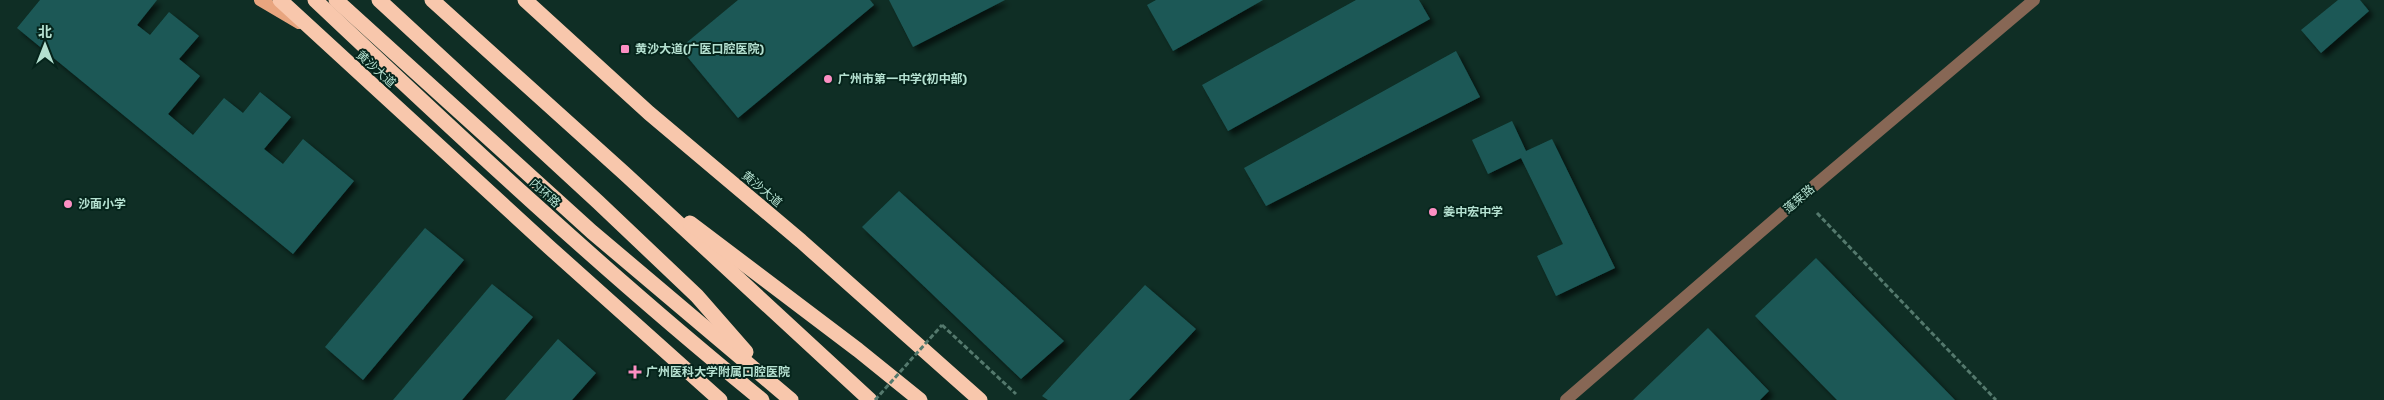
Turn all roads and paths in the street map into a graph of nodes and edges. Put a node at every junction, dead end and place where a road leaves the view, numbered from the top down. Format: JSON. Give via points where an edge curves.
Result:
{"nodes":[{"id":1,"x":260,"y":0,"type":"edge"},
{"id":2,"x":280,"y":0,"type":"edge"},
{"id":3,"x":315,"y":0,"type":"edge"},
{"id":4,"x":336,"y":0,"type":"edge"},
{"id":5,"x":380,"y":0,"type":"edge"},
{"id":6,"x":432,"y":0,"type":"edge"},
{"id":7,"x":525,"y":0,"type":"edge"},
{"id":8,"x":2034,"y":0,"type":"edge"},
{"id":9,"x":309,"y":28,"type":"junction"},
{"id":10,"x":624,"y":173,"type":"junction"},
{"id":11,"x":1801,"y":197,"type":"junction"},
{"id":12,"x":765,"y":377,"type":"junction"},
{"id":13,"x":1016,"y":394,"type":"dead end"},
{"id":14,"x":720,"y":400,"type":"edge"},
{"id":15,"x":762,"y":400,"type":"edge"},
{"id":16,"x":791,"y":400,"type":"edge"},
{"id":17,"x":870,"y":400,"type":"edge"},
{"id":18,"x":875,"y":400,"type":"edge"},
{"id":19,"x":920,"y":400,"type":"edge"},
{"id":20,"x":980,"y":400,"type":"edge"},
{"id":21,"x":1566,"y":400,"type":"edge"},
{"id":22,"x":1996,"y":400,"type":"edge"}],
"edges":[{"from":1,"to":9,"type":"main road"},
{"from":2,"to":9,"type":"highway","name":"黄沙大道"},
{"from":3,"to":15,"type":"highway","name":"内环路","via":[[449,127]]},
{"from":4,"to":12,"type":"highway","via":[[592,232]]},
{"from":5,"to":12,"type":"highway","via":[[697,296]]},
{"from":6,"to":10,"type":"highway"},
{"from":7,"to":20,"type":"highway","name":"黄沙大道","via":[[648,113]]},
{"from":8,"to":11,"type":"street","name":"蓬莱路"},
{"from":9,"to":14,"type":"highway","name":"黄沙大道"},
{"from":10,"to":17,"type":"highway"},
{"from":10,"to":19,"type":"highway"},
{"from":11,"to":21,"type":"street","name":"蓬莱路"},
{"from":11,"to":22,"type":"path"},
{"from":12,"to":16,"type":"highway"},
{"from":13,"to":18,"type":"path","bridge":true,"via":[[942,325]]}]}
